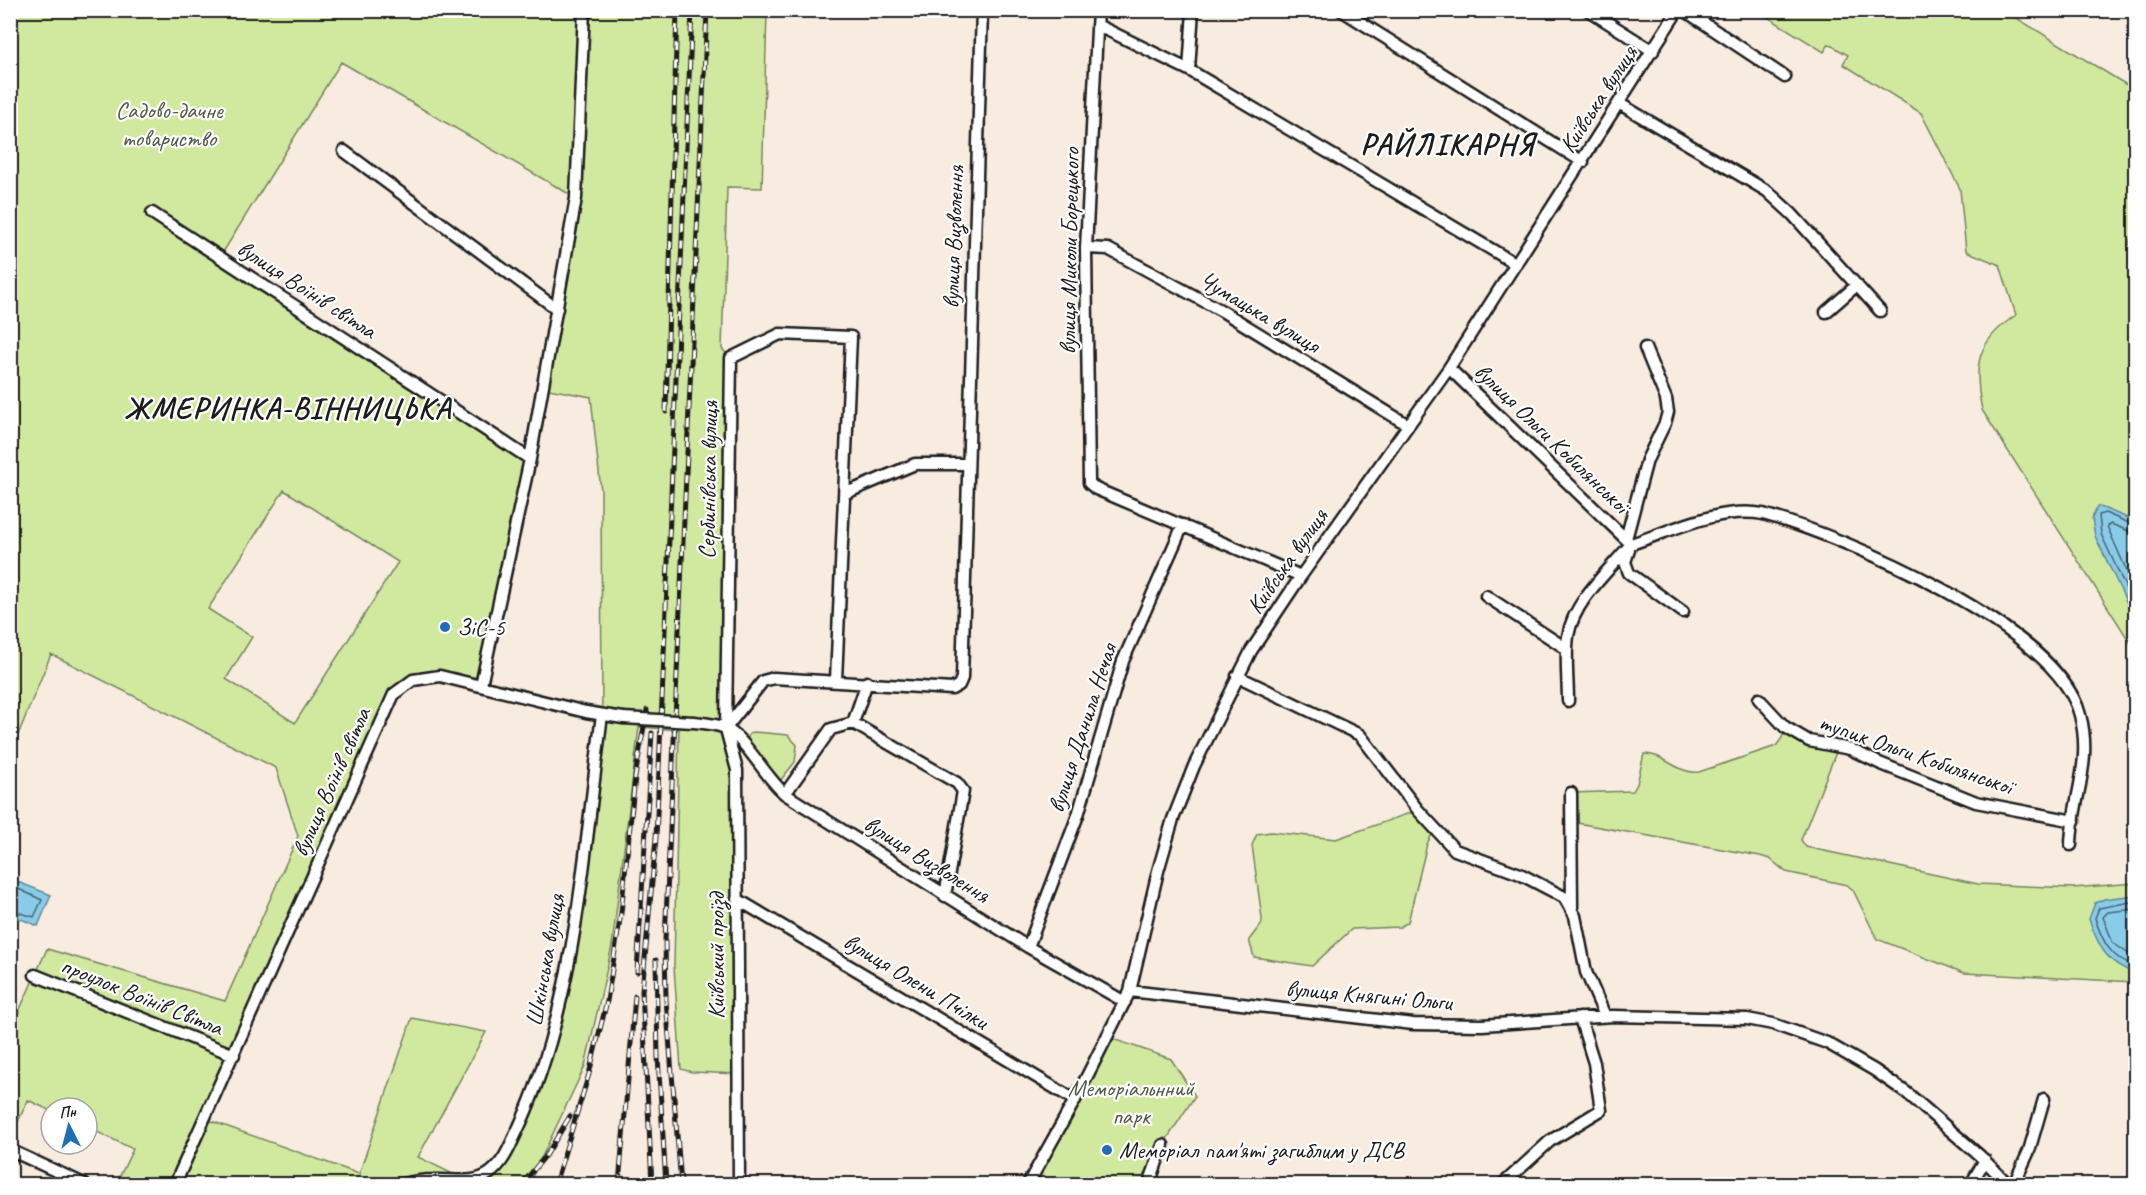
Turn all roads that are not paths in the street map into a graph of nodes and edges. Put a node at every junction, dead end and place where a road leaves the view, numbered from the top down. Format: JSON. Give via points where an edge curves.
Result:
{"nodes":[{"id":1,"x":584,"y":10,"type":"edge"},
{"id":2,"x":982,"y":10,"type":"edge"},
{"id":3,"x":1098,"y":10,"type":"edge"},
{"id":4,"x":1193,"y":10,"type":"edge"},
{"id":5,"x":1341,"y":10,"type":"edge"},
{"id":6,"x":1588,"y":10,"type":"edge"},
{"id":7,"x":1678,"y":10,"type":"edge"},
{"id":8,"x":1684,"y":10,"type":"edge"},
{"id":9,"x":1097,"y":25,"type":"junction"},
{"id":10,"x":1653,"y":51,"type":"junction"},
{"id":11,"x":1189,"y":70,"type":"junction"},
{"id":12,"x":1785,"y":77,"type":"dead end"},
{"id":13,"x":1620,"y":104,"type":"junction"},
{"id":14,"x":344,"y":152,"type":"dead end"},
{"id":15,"x":1583,"y":162,"type":"junction"},
{"id":16,"x":152,"y":213,"type":"dead end"},
{"id":17,"x":1086,"y":248,"type":"junction"},
{"id":18,"x":1516,"y":264,"type":"junction"},
{"id":19,"x":1857,"y":285,"type":"junction"},
{"id":20,"x":557,"y":309,"type":"junction"},
{"id":21,"x":1880,"y":311,"type":"dead end"},
{"id":22,"x":1826,"y":312,"type":"dead end"},
{"id":23,"x":1645,"y":348,"type":"dead end"},
{"id":24,"x":1449,"y":368,"type":"junction"},
{"id":25,"x":1408,"y":425,"type":"junction"},
{"id":26,"x":530,"y":459,"type":"junction"},
{"id":27,"x":968,"y":464,"type":"junction"},
{"id":28,"x":846,"y":493,"type":"junction"},
{"id":29,"x":1183,"y":525,"type":"junction"},
{"id":30,"x":1628,"y":541,"type":"junction"},
{"id":31,"x":1301,"y":576,"type":"junction"},
{"id":32,"x":1486,"y":596,"type":"dead end"},
{"id":33,"x":1683,"y":612,"type":"dead end"},
{"id":34,"x":1568,"y":649,"type":"junction"},
{"id":35,"x":1237,"y":676,"type":"junction"},
{"id":36,"x":836,"y":680,"type":"junction"},
{"id":37,"x":867,"y":682,"type":"junction"},
{"id":38,"x":482,"y":685,"type":"junction"},
{"id":39,"x":1759,"y":699,"type":"dead end"},
{"id":40,"x":1568,"y":701,"type":"dead end"},
{"id":41,"x":602,"y":715,"type":"junction"},
{"id":42,"x":853,"y":723,"type":"junction"},
{"id":43,"x":726,"y":729,"type":"junction"},
{"id":44,"x":1571,"y":793,"type":"dead end"},
{"id":45,"x":785,"y":794,"type":"junction"},
{"id":46,"x":2074,"y":820,"type":"junction"},
{"id":47,"x":2071,"y":845,"type":"dead end"},
{"id":48,"x":945,"y":896,"type":"junction"},
{"id":49,"x":736,"y":899,"type":"junction"},
{"id":50,"x":1572,"y":908,"type":"junction"},
{"id":51,"x":1028,"y":947,"type":"junction"},
{"id":52,"x":35,"y":975,"type":"dead end"},
{"id":53,"x":1130,"y":991,"type":"junction"},
{"id":54,"x":1125,"y":1002,"type":"junction"},
{"id":55,"x":1605,"y":1016,"type":"junction"},
{"id":56,"x":1580,"y":1018,"type":"junction"},
{"id":57,"x":234,"y":1055,"type":"junction"},
{"id":58,"x":2044,"y":1099,"type":"dead end"},
{"id":59,"x":1075,"y":1100,"type":"junction"},
{"id":60,"x":1163,"y":1146,"type":"dead end"},
{"id":61,"x":10,"y":1150,"type":"edge"},
{"id":62,"x":1985,"y":1160,"type":"junction"},
{"id":63,"x":63,"y":1180,"type":"edge"},
{"id":64,"x":84,"y":1185,"type":"edge"},
{"id":65,"x":175,"y":1185,"type":"edge"},
{"id":66,"x":402,"y":1185,"type":"edge"},
{"id":67,"x":739,"y":1185,"type":"edge"},
{"id":68,"x":1028,"y":1185,"type":"edge"},
{"id":69,"x":1149,"y":1185,"type":"edge"},
{"id":70,"x":1503,"y":1185,"type":"edge"},
{"id":71,"x":1971,"y":1185,"type":"edge"},
{"id":72,"x":2008,"y":1185,"type":"edge"},
{"id":73,"x":2014,"y":1185,"type":"edge"}],
"edges":[{"from":1,"to":20,"type":"street","via":[[579,167]]},
{"from":2,"to":27,"type":"street","name":"вулиця Визволення"},
{"from":3,"to":9,"type":"street","name":"вулиця Миколи Борецького"},
{"from":4,"to":11,"type":"street"},
{"from":5,"to":15,"type":"street"},
{"from":6,"to":10,"type":"street"},
{"from":7,"to":10,"type":"street","name":"Київська вулиця"},
{"from":8,"to":12,"type":"street"},
{"from":9,"to":11,"type":"street"},
{"from":9,"to":17,"type":"street","name":"вулиця Миколи Борецького"},
{"from":10,"to":13,"type":"street","name":"Київська вулиця"},
{"from":11,"to":18,"type":"street"},
{"from":13,"to":15,"type":"street","name":"Київська вулиця"},
{"from":13,"to":19,"type":"street","via":[[1767,191]]},
{"from":14,"to":20,"type":"street"},
{"from":15,"to":18,"type":"street","name":"Київська вулиця"},
{"from":16,"to":26,"type":"street","name":"вулиця Воїнів світла"},
{"from":17,"to":25,"type":"street","name":"Чумацька вулиця","via":[[1108,249],[1213,306]]},
{"from":17,"to":29,"type":"street","name":"вулиця Миколи Борецького","via":[[1089,481],[1096,489]]},
{"from":18,"to":24,"type":"street","name":"Київська вулиця"},
{"from":19,"to":21,"type":"street"},
{"from":19,"to":22,"type":"street"},
{"from":20,"to":26,"type":"street"},
{"from":23,"to":30,"type":"street","name":"вулиця Ольги Кобилянської","via":[[1668,412],[1647,460]]},
{"from":24,"to":25,"type":"street","name":"Київська вулиця"},
{"from":24,"to":30,"type":"street","name":"вулиця Ольги Кобилянської"},
{"from":25,"to":31,"type":"street","name":"Київська вулиця"},
{"from":26,"to":38,"type":"street"},
{"from":27,"to":28,"type":"street","via":[[915,464]]},
{"from":27,"to":37,"type":"street","name":"вулиця Визволення","via":[[959,685],[952,689]]},
{"from":28,"to":36,"type":"street"},
{"from":28,"to":43,"type":"street","name":"Сербинівська вулиця","via":[[851,337],[780,334],[731,358]]},
{"from":29,"to":31,"type":"street"},
{"from":29,"to":51,"type":"street","name":"вулиця Данила Нечая","via":[[1123,661],[1078,815]]},
{"from":30,"to":33,"type":"street","name":"вулиця Ольги Кобилянської","via":[[1625,562],[1629,573]]},
{"from":30,"to":34,"type":"street","via":[[1580,607],[1569,631]]},
{"from":30,"to":46,"type":"street","name":"вулиця Ольги Кобилянської","via":[[1721,516],[1763,514],[1888,563],[2001,624],[2048,662],[2078,707],[2085,764]]},
{"from":31,"to":35,"type":"street","name":"Київська вулиця"},
{"from":32,"to":34,"type":"street"},
{"from":34,"to":40,"type":"street"},
{"from":35,"to":50,"type":"street","via":[[1352,729],[1451,847],[1547,886]]},
{"from":35,"to":53,"type":"street","name":"Київська вулиця","via":[[1170,828]]},
{"from":36,"to":37,"type":"street","name":"вулиця Визволення"},
{"from":36,"to":43,"type":"street","name":"вулиця Визволення","via":[[763,681]]},
{"from":37,"to":42,"type":"street"},
{"from":38,"to":41,"type":"street"},
{"from":38,"to":57,"type":"street","name":"вулиця Воїнів світла","via":[[431,676],[405,684],[394,694]]},
{"from":39,"to":46,"type":"street","name":"тупик Ольги Кобилянської","via":[[1785,727],[1809,741],[1850,749],[1976,802]]},
{"from":41,"to":43,"type":"street","bridge":true,"via":[[693,722]]},
{"from":41,"to":66,"type":"street","name":"Шкінська вулиця","via":[[566,972],[538,1084],[505,1157],[490,1173],[467,1181],[429,1180]]},
{"from":42,"to":45,"type":"street","via":[[831,729]]},
{"from":42,"to":48,"type":"street","via":[[957,783],[963,791]]},
{"from":43,"to":45,"type":"street","name":"вулиця Визволення"},
{"from":43,"to":49,"type":"street","name":"Київський проїзд","via":[[737,770]]},
{"from":44,"to":50,"type":"street"},
{"from":45,"to":48,"type":"street","name":"вулиця Визволення"},
{"from":46,"to":47,"type":"street","name":"вулиця Ольги Кобилянської"},
{"from":48,"to":51,"type":"street","name":"вулиця Визволення"},
{"from":49,"to":59,"type":"street","name":"вулиця Олени Пчілки"},
{"from":49,"to":67,"type":"street","name":"Київський проїзд"},
{"from":50,"to":55,"type":"street","via":[[1586,972]]},
{"from":51,"to":54,"type":"street","name":"вулиця Визволення"},
{"from":52,"to":57,"type":"street","name":"проулок Воїнів Світла"},
{"from":53,"to":54,"type":"street","name":"Київська вулиця"},
{"from":53,"to":56,"type":"street","name":"вулиця Княгині Ольги","via":[[1413,1024],[1482,1025]]},
{"from":54,"to":59,"type":"street","name":"Київська вулиця"},
{"from":55,"to":56,"type":"street","name":"вулиця Княгині Ольги"},
{"from":55,"to":62,"type":"street","name":"вулиця Княгині Ольги","via":[[1747,1019],[1810,1036],[1845,1051],[1907,1093]]},
{"from":56,"to":70,"type":"street","via":[[1594,1063],[1600,1110],[1550,1141]]},
{"from":57,"to":65,"type":"street","name":"вулиця Воїнів світла"},
{"from":58,"to":73,"type":"street"},
{"from":59,"to":68,"type":"street","name":"Київська вулиця"},
{"from":60,"to":69,"type":"street"},
{"from":61,"to":63,"type":"street"},
{"from":62,"to":71,"type":"street"},
{"from":62,"to":72,"type":"street","name":"вулиця Княгині Ольги"},
{"from":63,"to":64,"type":"street"}]}
